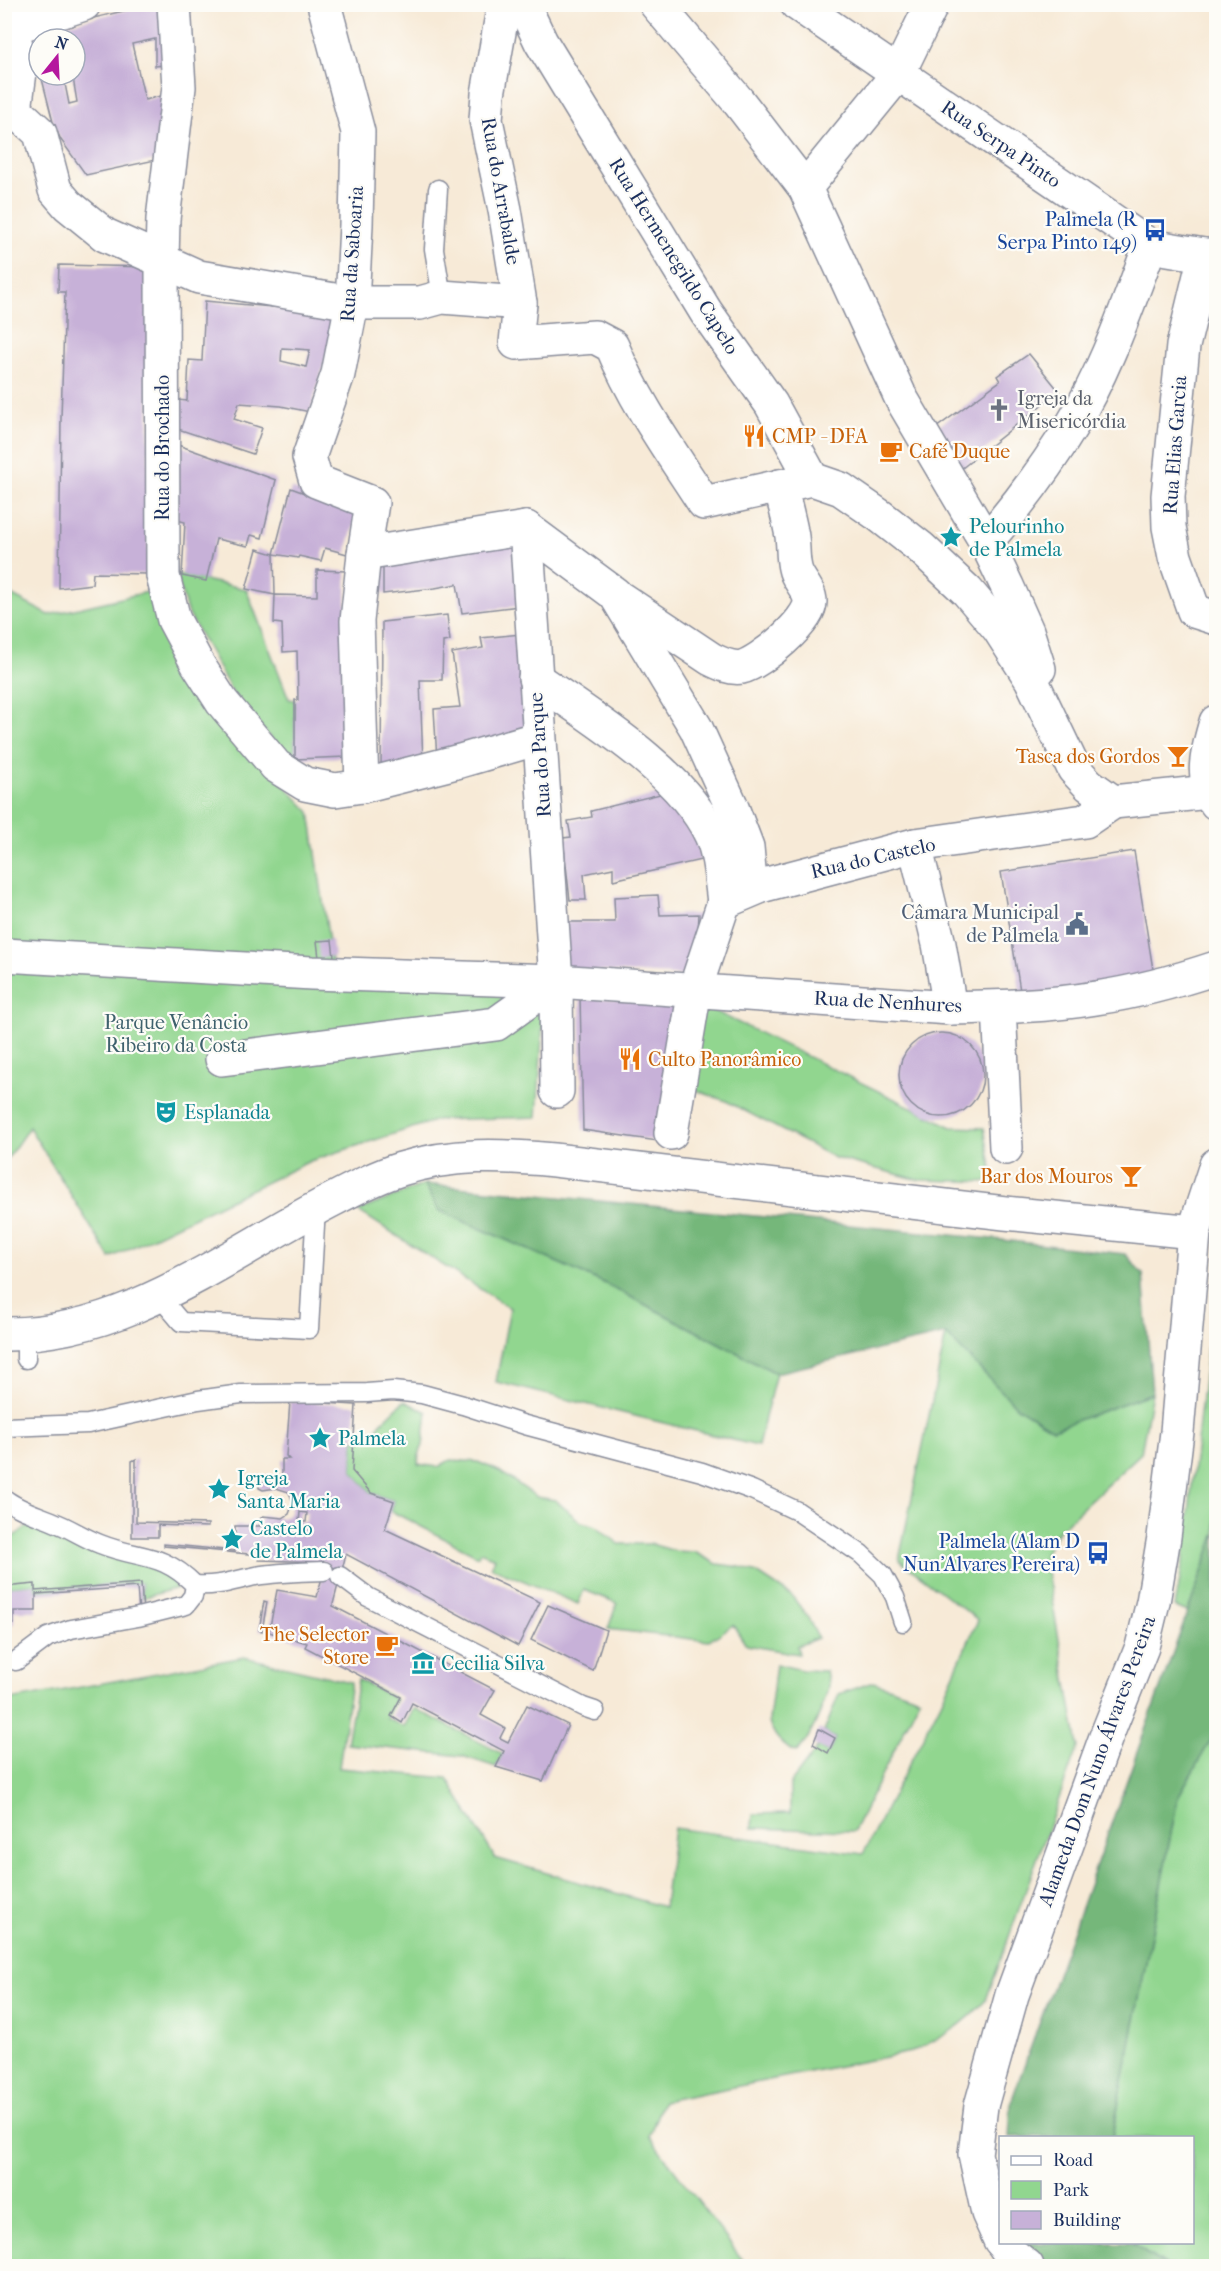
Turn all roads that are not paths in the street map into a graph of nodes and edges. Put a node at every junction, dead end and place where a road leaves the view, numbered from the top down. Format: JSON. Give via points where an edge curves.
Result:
{"nodes":[{"id":1,"x":84,"y":4,"type":"edge"},
{"id":2,"x":174,"y":4,"type":"edge"},
{"id":3,"x":324,"y":4,"type":"edge"},
{"id":4,"x":504,"y":4,"type":"edge"},
{"id":5,"x":523,"y":4,"type":"edge"},
{"id":6,"x":656,"y":4,"type":"edge"},
{"id":7,"x":797,"y":4,"type":"edge"},
{"id":8,"x":932,"y":4,"type":"edge"},
{"id":9,"x":8,"y":16,"type":"edge"},
{"id":10,"x":898,"y":74,"type":"junction"},
{"id":11,"x":8,"y":113,"type":"edge"},
{"id":12,"x":805,"y":188,"type":"junction"},
{"id":13,"x":438,"y":189,"type":"dead end"},
{"id":14,"x":1150,"y":246,"type":"junction"},
{"id":15,"x":1211,"y":256,"type":"edge"},
{"id":16,"x":162,"y":261,"type":"junction"},
{"id":17,"x":442,"y":297,"type":"junction"},
{"id":18,"x":352,"y":303,"type":"junction"},
{"id":19,"x":520,"y":303,"type":"junction"},
{"id":20,"x":826,"y":484,"type":"junction"},
{"id":21,"x":780,"y":486,"type":"junction"},
{"id":22,"x":526,"y":528,"type":"junction"},
{"id":23,"x":986,"y":542,"type":"junction"},
{"id":24,"x":364,"y":555,"type":"junction"},
{"id":25,"x":615,"y":594,"type":"junction"},
{"id":26,"x":1216,"y":618,"type":"edge"},
{"id":27,"x":535,"y":678,"type":"junction"},
{"id":28,"x":1216,"y":723,"type":"edge"},
{"id":29,"x":1059,"y":737,"type":"junction"},
{"id":30,"x":539,"y":738,"type":"junction"},
{"id":31,"x":362,"y":786,"type":"junction"},
{"id":32,"x":1213,"y":798,"type":"edge"},
{"id":33,"x":1113,"y":802,"type":"junction"},
{"id":34,"x":915,"y":845,"type":"junction"},
{"id":35,"x":724,"y":902,"type":"junction"},
{"id":36,"x":4,"y":955,"type":"edge"},
{"id":37,"x":1216,"y":968,"type":"edge"},
{"id":38,"x":556,"y":981,"type":"junction"},
{"id":39,"x":695,"y":989,"type":"junction"},
{"id":40,"x":999,"y":1007,"type":"junction"},
{"id":41,"x":950,"y":1008,"type":"junction"},
{"id":42,"x":222,"y":1059,"type":"dead end"},
{"id":43,"x":557,"y":1091,"type":"dead end"},
{"id":44,"x":672,"y":1133,"type":"dead end"},
{"id":45,"x":1006,"y":1148,"type":"dead end"},
{"id":46,"x":1216,"y":1165,"type":"edge"},
{"id":47,"x":316,"y":1208,"type":"junction"},
{"id":48,"x":1194,"y":1232,"type":"junction"},
{"id":49,"x":159,"y":1296,"type":"junction"},
{"id":50,"x":19,"y":1342,"type":"edge"},
{"id":51,"x":4,"y":1427,"type":"edge"},
{"id":52,"x":4,"y":1498,"type":"edge"},
{"id":53,"x":195,"y":1585,"type":"junction"},
{"id":54,"x":903,"y":1622,"type":"dead end"},
{"id":55,"x":16,"y":1661,"type":"dead end"},
{"id":56,"x":596,"y":1711,"type":"dead end"},
{"id":57,"x":999,"y":2232,"type":"edge"}],
"edges":[{"from":1,"to":9,"type":"street"},
{"from":2,"to":16,"type":"street","name":"Rua do Brochado","via":[[179,87],[163,219]]},
{"from":3,"to":18,"type":"street","name":"Rua da Saboaria","via":[[358,132]]},
{"from":4,"to":19,"type":"street","name":"Rua do Arrabalde","via":[[486,120]]},
{"from":5,"to":20,"type":"street","name":"Rua Hermenegildo Capelo","via":[[541,42],[706,312]]},
{"from":6,"to":12,"type":"street"},
{"from":7,"to":10,"type":"street","name":"Rua Serpa Pinto"},
{"from":8,"to":10,"type":"street"},
{"from":9,"to":11,"type":"street","via":[[21,64]]},
{"from":10,"to":12,"type":"street"},
{"from":10,"to":14,"type":"street","name":"Rua Serpa Pinto"},
{"from":11,"to":16,"type":"street","via":[[40,133],[55,189],[68,205],[105,236]]},
{"from":12,"to":23,"type":"street","via":[[901,398]]},
{"from":13,"to":17,"type":"lane","via":[[434,249]]},
{"from":14,"to":15,"type":"street","name":"Rua Serpa Pinto"},
{"from":14,"to":23,"type":"street","via":[[1098,376],[1073,424],[1026,496]]},
{"from":15,"to":26,"type":"street","name":"Rua Elias Garcia","via":[[1183,346],[1168,496],[1175,557],[1194,611]]},
{"from":16,"to":18,"type":"street","via":[[199,278]]},
{"from":16,"to":31,"type":"street","name":"Rua do Brochado","via":[[163,576],[174,620],[222,702],[276,766],[305,784],[335,790]]},
{"from":17,"to":18,"type":"street","via":[[420,303]]},
{"from":17,"to":19,"type":"street"},
{"from":18,"to":24,"type":"street","name":"Rua da Saboaria","via":[[338,374],[309,457],[316,481],[372,503]]},
{"from":19,"to":21,"type":"street","name":"Rua do Arrabalde","via":[[516,343],[595,337],[612,346],[638,400],[704,503]]},
{"from":20,"to":21,"type":"street"},
{"from":20,"to":29,"type":"street","via":[[880,516],[967,591],[999,629],[1031,679]]},
{"from":21,"to":25,"type":"street","via":[[792,533],[795,570],[810,602],[807,612],[768,654],[739,668],[725,666]]},
{"from":22,"to":24,"type":"street"},
{"from":22,"to":25,"type":"street"},
{"from":22,"to":27,"type":"street","name":"Rua do Parque"},
{"from":23,"to":29,"type":"street","via":[[1027,631]]},
{"from":24,"to":31,"type":"street","name":"Rua da Saboaria","via":[[357,621]]},
{"from":25,"to":35,"type":"street","via":[[696,728],[747,847],[749,870]]},
{"from":27,"to":30,"type":"street","name":"Rua do Parque"},
{"from":27,"to":35,"type":"street","via":[[604,725],[674,783],[696,809],[712,836]]},
{"from":28,"to":32,"type":"street","via":[[1206,757]]},
{"from":29,"to":33,"type":"street","via":[[1074,769]]},
{"from":30,"to":31,"type":"street","name":"Rua do Brochado"},
{"from":30,"to":38,"type":"street","name":"Rua do Parque"},
{"from":32,"to":33,"type":"street"},
{"from":33,"to":34,"type":"street","name":"Rua do Castelo","via":[[1085,820]]},
{"from":34,"to":35,"type":"street","name":"Rua do Castelo","via":[[764,885]]},
{"from":34,"to":41,"type":"street"},
{"from":35,"to":39,"type":"street"},
{"from":36,"to":38,"type":"street","name":"Rua de Nenhures","via":[[312,973]]},
{"from":37,"to":40,"type":"street","name":"Rua de Nenhures","via":[[1096,998]]},
{"from":38,"to":39,"type":"street","name":"Rua de Nenhures"},
{"from":38,"to":42,"type":"street","via":[[496,1024]]},
{"from":38,"to":43,"type":"street","name":"Rua do Parque"},
{"from":39,"to":41,"type":"street","name":"Rua de Nenhures"},
{"from":39,"to":44,"type":"street"},
{"from":40,"to":41,"type":"street","name":"Rua de Nenhures"},
{"from":40,"to":45,"type":"street"},
{"from":46,"to":48,"type":"street","name":"Alameda Dom Nuno Álvares Pereira"},
{"from":47,"to":48,"type":"street","via":[[400,1169],[449,1158],[499,1155]]},
{"from":47,"to":49,"type":"street"},
{"from":47,"to":49,"type":"lane","via":[[309,1329],[181,1322]]},
{"from":48,"to":57,"type":"street","name":"Alameda Dom Nuno Álvares Pereira","via":[[1177,1432],[1153,1602],[1142,1647],[1012,1995],[981,2106],[975,2154],[988,2213]]},
{"from":49,"to":50,"type":"street","via":[[91,1322]]},
{"from":51,"to":54,"type":"lane","via":[[88,1424],[241,1394],[422,1394],[702,1472],[797,1511],[861,1554],[883,1575]]},
{"from":52,"to":53,"type":"lane","via":[[98,1544],[170,1564]]},
{"from":53,"to":55,"type":"lane","via":[[194,1596],[186,1605],[71,1629],[48,1637]]},
{"from":53,"to":56,"type":"lane","via":[[212,1587],[285,1572],[332,1574],[369,1597]]}]}
